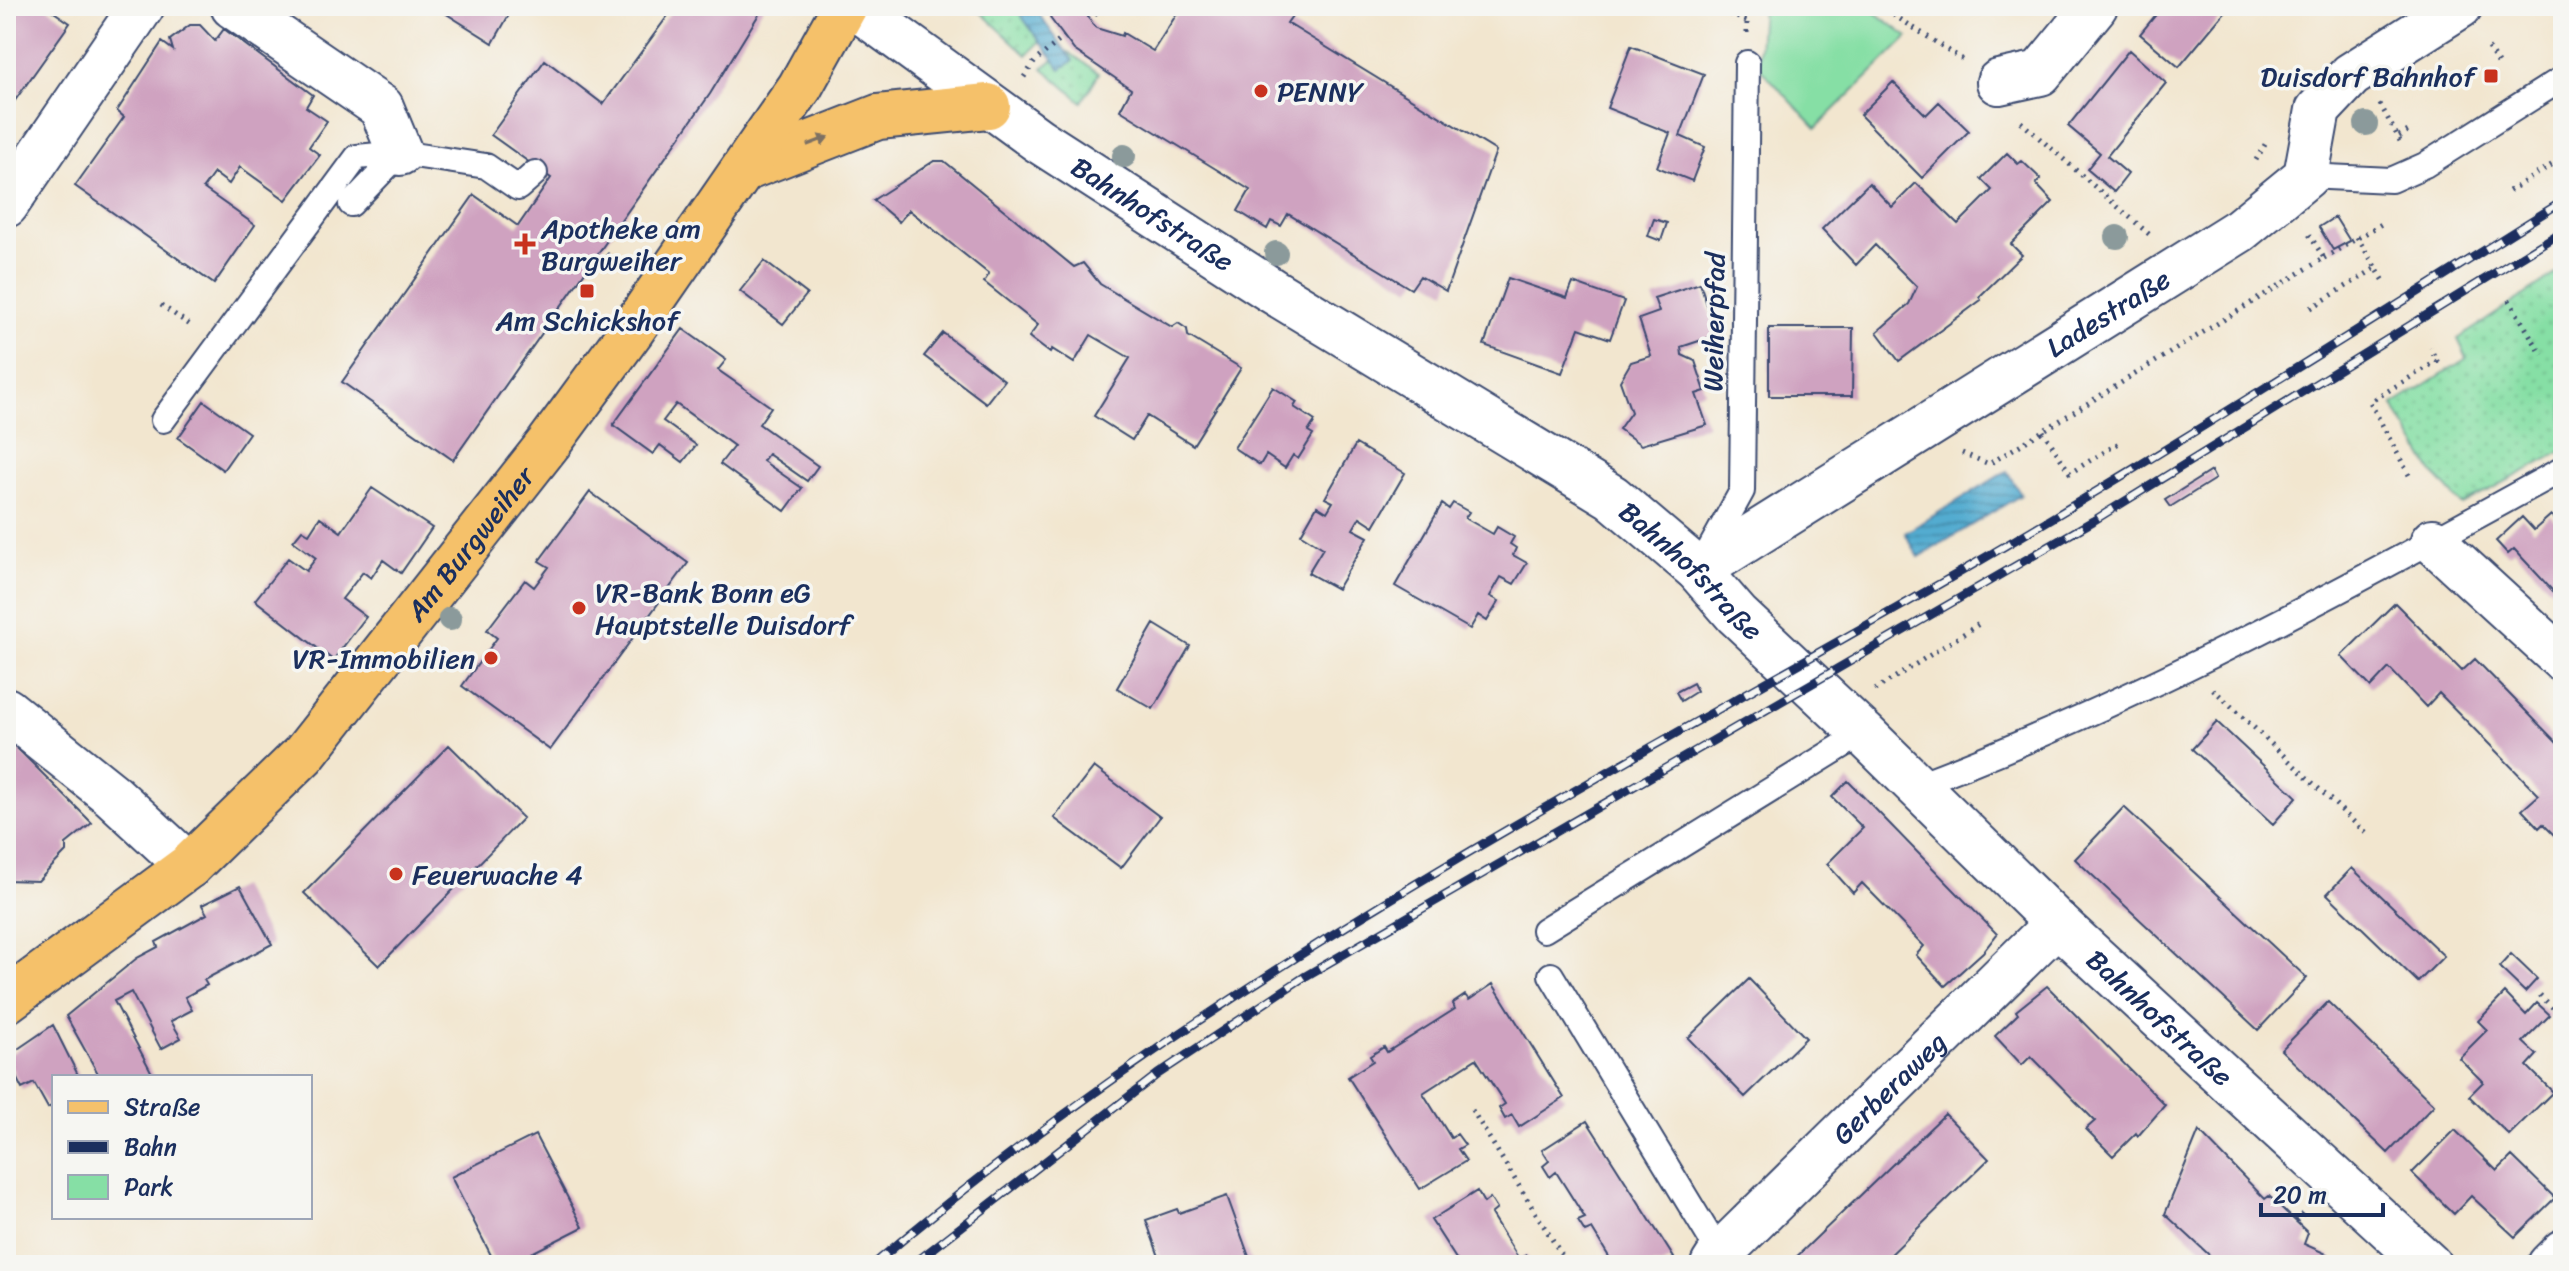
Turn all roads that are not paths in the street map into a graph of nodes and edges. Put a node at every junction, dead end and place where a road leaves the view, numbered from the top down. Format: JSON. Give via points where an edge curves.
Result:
{"nodes":[{"id":1,"x":142,"y":6,"type":"edge"},
{"id":2,"x":233,"y":6,"type":"edge"},
{"id":3,"x":845,"y":6,"type":"edge"},
{"id":4,"x":854,"y":6,"type":"edge"},
{"id":5,"x":2095,"y":6,"type":"edge"},
{"id":6,"x":2460,"y":6,"type":"edge"},
{"id":7,"x":1747,"y":63,"type":"dead end"},
{"id":8,"x":2563,"y":78,"type":"edge"},
{"id":9,"x":1999,"y":82,"type":"road end"},
{"id":10,"x":988,"y":106,"type":"junction"},
{"id":11,"x":400,"y":153,"type":"junction"},
{"id":12,"x":745,"y":169,"type":"junction"},
{"id":13,"x":535,"y":173,"type":"dead end"},
{"id":14,"x":2306,"y":176,"type":"junction"},
{"id":15,"x":351,"y":204,"type":"dead end"},
{"id":16,"x":6,"y":205,"type":"edge"},
{"id":17,"x":163,"y":420,"type":"dead end"},
{"id":18,"x":2563,"y":469,"type":"edge"},
{"id":19,"x":2433,"y":541,"type":"junction"},
{"id":20,"x":1698,"y":570,"type":"junction"},
{"id":21,"x":2563,"y":660,"type":"edge"},
{"id":22,"x":6,"y":710,"type":"edge"},
{"id":23,"x":1853,"y":723,"type":"junction"},
{"id":24,"x":1916,"y":785,"type":"junction"},
{"id":25,"x":189,"y":866,"type":"junction"},
{"id":26,"x":2057,"y":923,"type":"junction"},
{"id":27,"x":1544,"y":930,"type":"dead end"},
{"id":28,"x":1551,"y":975,"type":"dead end"},
{"id":29,"x":6,"y":1001,"type":"edge"},
{"id":30,"x":2563,"y":1252,"type":"edge"},
{"id":31,"x":1720,"y":1261,"type":"edge"},
{"id":32,"x":2429,"y":1265,"type":"edge"},
{"id":33,"x":2550,"y":1265,"type":"edge"}],
"edges":[{"from":1,"to":16,"type":"street"},
{"from":2,"to":11,"type":"street","via":[[381,107]]},
{"from":3,"to":12,"type":"main road","name":"Am Burgweiher","via":[[800,87]]},
{"from":4,"to":10,"type":"street","name":"Bahnhofstraße"},
{"from":5,"to":9,"type":"street","via":[[2040,73]]},
{"from":6,"to":14,"type":"street","via":[[2351,75],[2318,110]]},
{"from":7,"to":20,"type":"lane","name":"Weiherpfad","via":[[1742,491]]},
{"from":8,"to":14,"type":"lane","via":[[2425,165],[2391,180]]},
{"from":12,"to":10,"type":"main road","one_way":true,"via":[[878,117]]},
{"from":10,"to":20,"type":"street","name":"Bahnhofstraße","via":[[1271,290],[1612,497]]},
{"from":11,"to":13,"type":"lane","via":[[486,166],[518,188]]},
{"from":11,"to":15,"type":"lane"},
{"from":11,"to":17,"type":"lane","via":[[357,157]]},
{"from":12,"to":25,"type":"main road","name":"Am Burgweiher","via":[[549,443],[387,650],[304,754]]},
{"from":14,"to":20,"type":"street","name":"Ladestraße","via":[[2240,230]]},
{"from":18,"to":19,"type":"lane"},
{"from":19,"to":21,"type":"street"},
{"from":19,"to":24,"type":"lane","via":[[2189,667],[2022,745]]},
{"from":20,"to":23,"type":"street","name":"Bahnhofstraße","via":[[1737,615]]},
{"from":22,"to":25,"type":"street","via":[[112,795]]},
{"from":23,"to":24,"type":"street","name":"Bahnhofstraße"},
{"from":23,"to":27,"type":"lane"},
{"from":24,"to":26,"type":"street","name":"Bahnhofstraße"},
{"from":25,"to":29,"type":"main road","name":"Am Burgweiher"},
{"from":26,"to":31,"type":"street","name":"Gerberaweg"},
{"from":26,"to":32,"type":"street","name":"Bahnhofstraße"},
{"from":28,"to":31,"type":"lane","name":"Gerberaweg"},
{"from":30,"to":33,"type":"street"}]}
